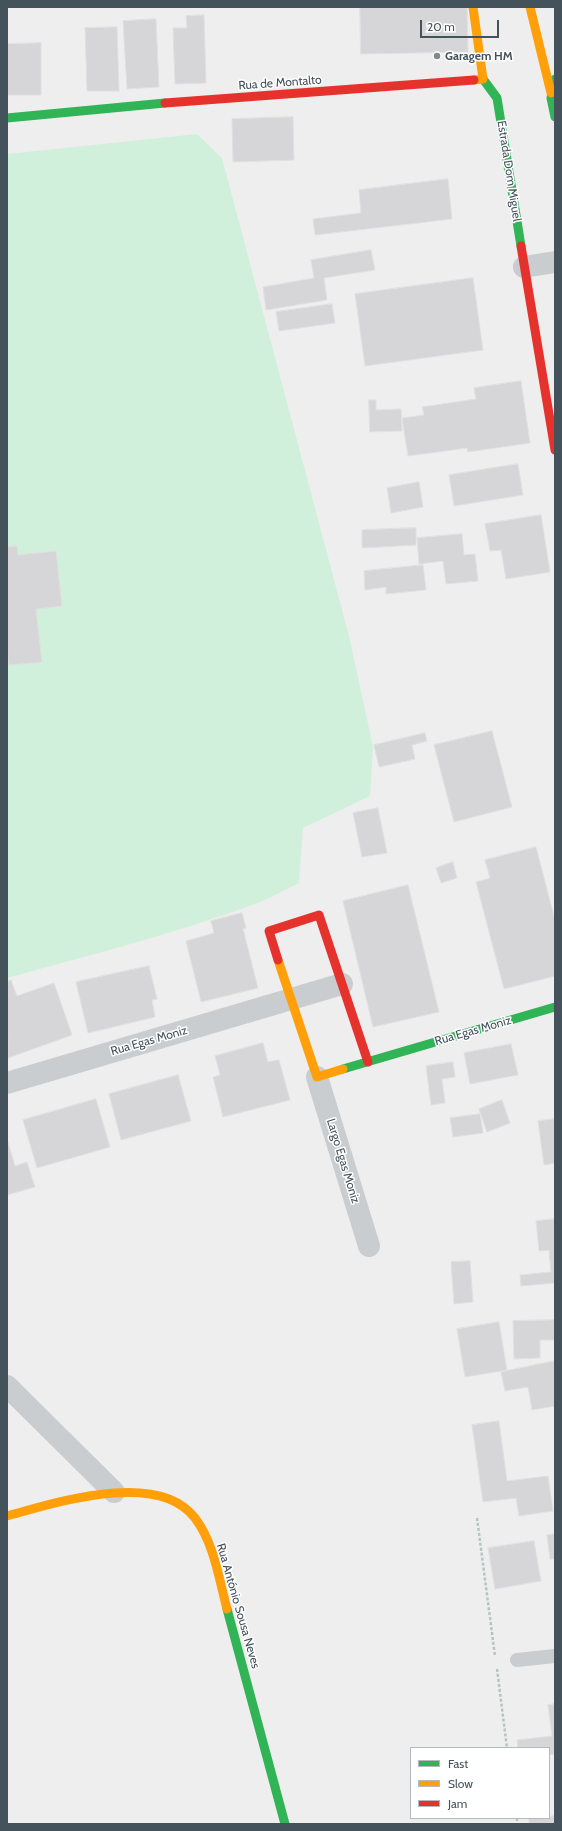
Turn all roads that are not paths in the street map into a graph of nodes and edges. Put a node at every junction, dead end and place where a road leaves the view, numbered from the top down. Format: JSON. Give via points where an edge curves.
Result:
{"nodes":[{"id":1,"x":473,"y":7,"type":"edge"},
{"id":2,"x":530,"y":7,"type":"edge"},
{"id":3,"x":555,"y":78,"type":"edge"},
{"id":4,"x":483,"y":80,"type":"junction"},
{"id":5,"x":551,"y":93,"type":"junction"},
{"id":6,"x":555,"y":117,"type":"edge"},
{"id":7,"x":7,"y":118,"type":"edge"},
{"id":8,"x":555,"y":262,"type":"edge"},
{"id":9,"x":524,"y":267,"type":"junction"},
{"id":10,"x":555,"y":450,"type":"edge"},
{"id":11,"x":342,"y":984,"type":"junction"},
{"id":12,"x":292,"y":999,"type":"junction"},
{"id":13,"x":555,"y":1007,"type":"edge"},
{"id":14,"x":368,"y":1062,"type":"junction"},
{"id":15,"x":317,"y":1077,"type":"junction"},
{"id":16,"x":7,"y":1083,"type":"edge"},
{"id":17,"x":368,"y":1246,"type":"dead end"},
{"id":18,"x":7,"y":1386,"type":"edge"},
{"id":19,"x":114,"y":1492,"type":"junction"},
{"id":20,"x":7,"y":1516,"type":"edge"},
{"id":21,"x":555,"y":1656,"type":"edge"},
{"id":22,"x":517,"y":1660,"type":"dead end"},
{"id":23,"x":285,"y":1824,"type":"edge"}],
"edges":[{"from":1,"to":4,"type":"street"},
{"from":2,"to":5,"type":"street"},
{"from":3,"to":5,"type":"street"},
{"from":4,"to":7,"type":"street","name":"Rua de Montalto","via":[[140,105]]},
{"from":4,"to":9,"type":"street","name":"Estrada Dom Miguel","via":[[497,98]]},
{"from":5,"to":6,"type":"street"},
{"from":8,"to":9,"type":"street"},
{"from":9,"to":10,"type":"street","name":"Estrada Dom Miguel"},
{"from":11,"to":12,"type":"street","name":"Rua Egas Moniz"},
{"from":11,"to":12,"type":"street","via":[[319,915],[269,931]]},
{"from":11,"to":14,"type":"street"},
{"from":12,"to":15,"type":"street"},
{"from":12,"to":16,"type":"street","name":"Rua Egas Moniz"},
{"from":13,"to":14,"type":"street","name":"Rua Egas Moniz"},
{"from":14,"to":15,"type":"street","name":"Rua Egas Moniz"},
{"from":15,"to":17,"type":"street","name":"Largo Egas Moniz"},
{"from":18,"to":19,"type":"street"},
{"from":19,"to":20,"type":"street","name":"Rua António Sousa Neves","via":[[69,1500]]},
{"from":19,"to":23,"type":"street","name":"Rua António Sousa Neves","via":[[125,1491],[164,1497],[188,1511],[200,1525],[212,1552]]},
{"from":21,"to":22,"type":"lane"}]}
